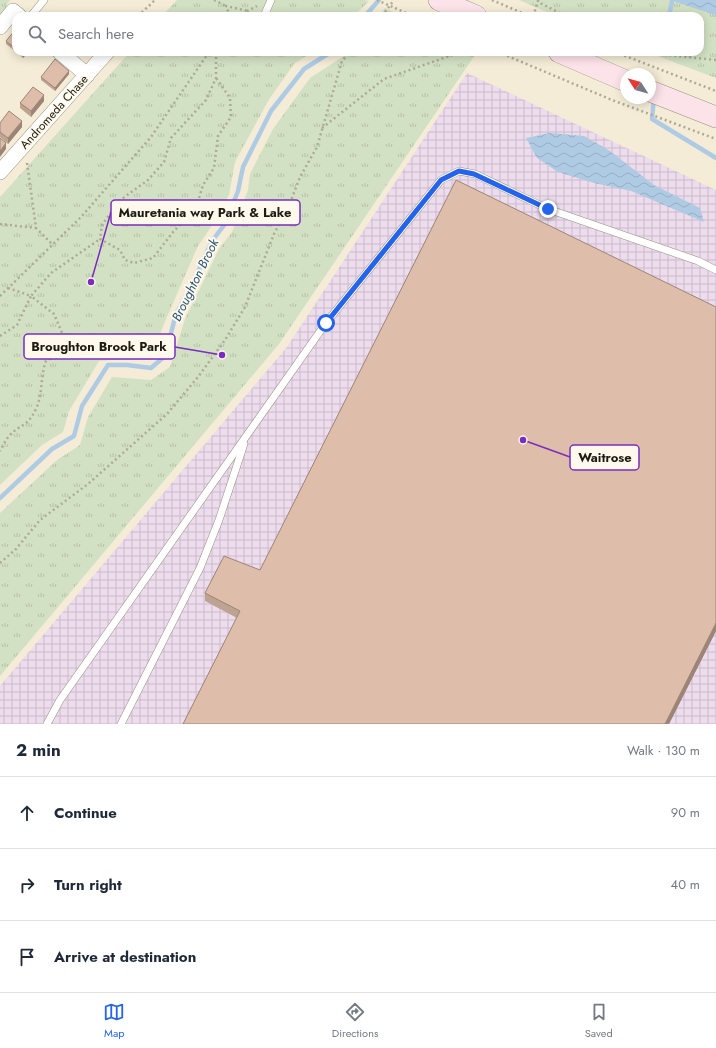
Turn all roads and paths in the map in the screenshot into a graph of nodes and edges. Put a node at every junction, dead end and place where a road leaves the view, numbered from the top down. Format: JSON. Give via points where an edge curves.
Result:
{"nodes":[{"id":1,"x":44,"y":0,"type":"edge"},
{"id":2,"x":155,"y":0,"type":"edge"},
{"id":3,"x":214,"y":0,"type":"edge"},
{"id":4,"x":271,"y":0,"type":"edge"},
{"id":5,"x":377,"y":0,"type":"edge"},
{"id":6,"x":394,"y":0,"type":"edge"},
{"id":7,"x":438,"y":0,"type":"edge"},
{"id":8,"x":492,"y":0,"type":"edge"},
{"id":9,"x":538,"y":1,"type":"edge"},
{"id":10,"x":260,"y":3,"type":"dead end"},
{"id":11,"x":226,"y":6,"type":"junction"},
{"id":12,"x":248,"y":11,"type":"joint"},
{"id":13,"x":34,"y":12,"type":"edge"},
{"id":14,"x":142,"y":12,"type":"edge"},
{"id":15,"x":228,"y":12,"type":"edge"},
{"id":16,"x":266,"y":12,"type":"edge"},
{"id":17,"x":385,"y":12,"type":"edge"},
{"id":18,"x":404,"y":12,"type":"edge"},
{"id":19,"x":466,"y":12,"type":"edge"},
{"id":20,"x":520,"y":12,"type":"edge"},
{"id":21,"x":534,"y":12,"type":"edge"},
{"id":22,"x":559,"y":12,"type":"edge"},
{"id":23,"x":12,"y":17,"type":"edge"},
{"id":24,"x":0,"y":27,"type":"edge"},
{"id":25,"x":65,"y":56,"type":"edge"},
{"id":26,"x":104,"y":56,"type":"edge"},
{"id":27,"x":206,"y":56,"type":"edge"},
{"id":28,"x":216,"y":56,"type":"edge"},
{"id":29,"x":346,"y":56,"type":"edge"},
{"id":30,"x":449,"y":56,"type":"edge"},
{"id":31,"x":508,"y":56,"type":"edge"},
{"id":32,"x":569,"y":56,"type":"edge"},
{"id":33,"x":625,"y":56,"type":"edge"},
{"id":34,"x":676,"y":56,"type":"edge"},
{"id":35,"x":716,"y":60,"type":"edge"},
{"id":36,"x":87,"y":75,"type":"junction"},
{"id":37,"x":216,"y":78,"type":"junction"},
{"id":38,"x":620,"y":78,"type":"edge"},
{"id":39,"x":716,"y":91,"type":"edge"},
{"id":40,"x":656,"y":93,"type":"edge"},
{"id":41,"x":716,"y":117,"type":"edge"},
{"id":42,"x":322,"y":128,"type":"junction"},
{"id":43,"x":716,"y":139,"type":"edge"},
{"id":44,"x":24,"y":146,"type":"junction"},
{"id":45,"x":0,"y":172,"type":"edge"},
{"id":46,"x":0,"y":224,"type":"edge"},
{"id":47,"x":36,"y":228,"type":"junction"},
{"id":48,"x":100,"y":239,"type":"junction"},
{"id":49,"x":53,"y":245,"type":"junction"},
{"id":50,"x":716,"y":270,"type":"edge"},
{"id":51,"x":8,"y":288,"type":"junction"},
{"id":52,"x":0,"y":296,"type":"edge"},
{"id":53,"x":31,"y":296,"type":"junction"},
{"id":54,"x":0,"y":336,"type":"edge"},
{"id":55,"x":246,"y":436,"type":"junction"},
{"id":56,"x":0,"y":451,"type":"edge"},
{"id":57,"x":0,"y":563,"type":"edge"},
{"id":58,"x":47,"y":724,"type":"edge"},
{"id":59,"x":121,"y":724,"type":"edge"}],
"edges":[{"from":1,"to":13,"type":"lane"},
{"from":2,"to":14,"type":"path"},
{"from":3,"to":11,"type":"path"},
{"from":4,"to":16,"type":"lane"},
{"from":5,"to":18,"type":"path","bridge":true},
{"from":6,"to":17,"type":"path"},
{"from":7,"to":19,"type":"street"},
{"from":8,"to":20,"type":"path"},
{"from":9,"to":21,"type":"path"},
{"from":9,"to":22,"type":"path"},
{"from":10,"to":12,"type":"path"},
{"from":11,"to":12,"type":"path"},
{"from":11,"to":15,"type":"path"},
{"from":23,"to":24,"type":"street"},
{"from":25,"to":36,"type":"street"},
{"from":26,"to":36,"type":"street","name":"Andromeda Chase"},
{"from":27,"to":49,"type":"path","via":[[151,137]]},
{"from":28,"to":37,"type":"path"},
{"from":29,"to":42,"type":"path","via":[[342,61]]},
{"from":30,"to":42,"type":"path","via":[[384,78]]},
{"from":31,"to":43,"type":"path","via":[[647,114]]},
{"from":32,"to":38,"type":"street"},
{"from":33,"to":39,"type":"path"},
{"from":34,"to":35,"type":"path"},
{"from":36,"to":44,"type":"street","name":"Andromeda Chase"},
{"from":37,"to":48,"type":"path","via":[[206,100],[171,138],[164,162],[148,180],[120,201],[102,225]]},
{"from":37,"to":48,"type":"path","via":[[230,98],[230,117],[218,136],[214,168],[204,185],[196,208],[173,232],[162,249],[153,258],[143,262],[134,263],[126,260],[120,250]]},
{"from":40,"to":41,"type":"street"},
{"from":42,"to":57,"type":"path","via":[[317,147],[300,176],[274,234],[245,308],[221,346],[167,414],[88,484],[40,520],[16,549]]},
{"from":44,"to":45,"type":"street","name":"Andromeda Chase"},
{"from":44,"to":47,"type":"path"},
{"from":46,"to":47,"type":"path"},
{"from":47,"to":49,"type":"path"},
{"from":48,"to":53,"type":"path","via":[[52,273]]},
{"from":49,"to":51,"type":"path"},
{"from":50,"to":55,"type":"lane","via":[[698,261],[548,209],[474,174],[459,171],[441,180],[326,323]]},
{"from":51,"to":52,"type":"path"},
{"from":51,"to":53,"type":"path"},
{"from":53,"to":54,"type":"path","via":[[17,325]]},
{"from":53,"to":56,"type":"path","via":[[54,314],[66,342],[57,355],[46,361],[41,374],[41,394],[27,424],[10,435]]},
{"from":55,"to":58,"type":"lane","via":[[60,700]]},
{"from":55,"to":59,"type":"lane","via":[[220,520],[200,568]]}]}
